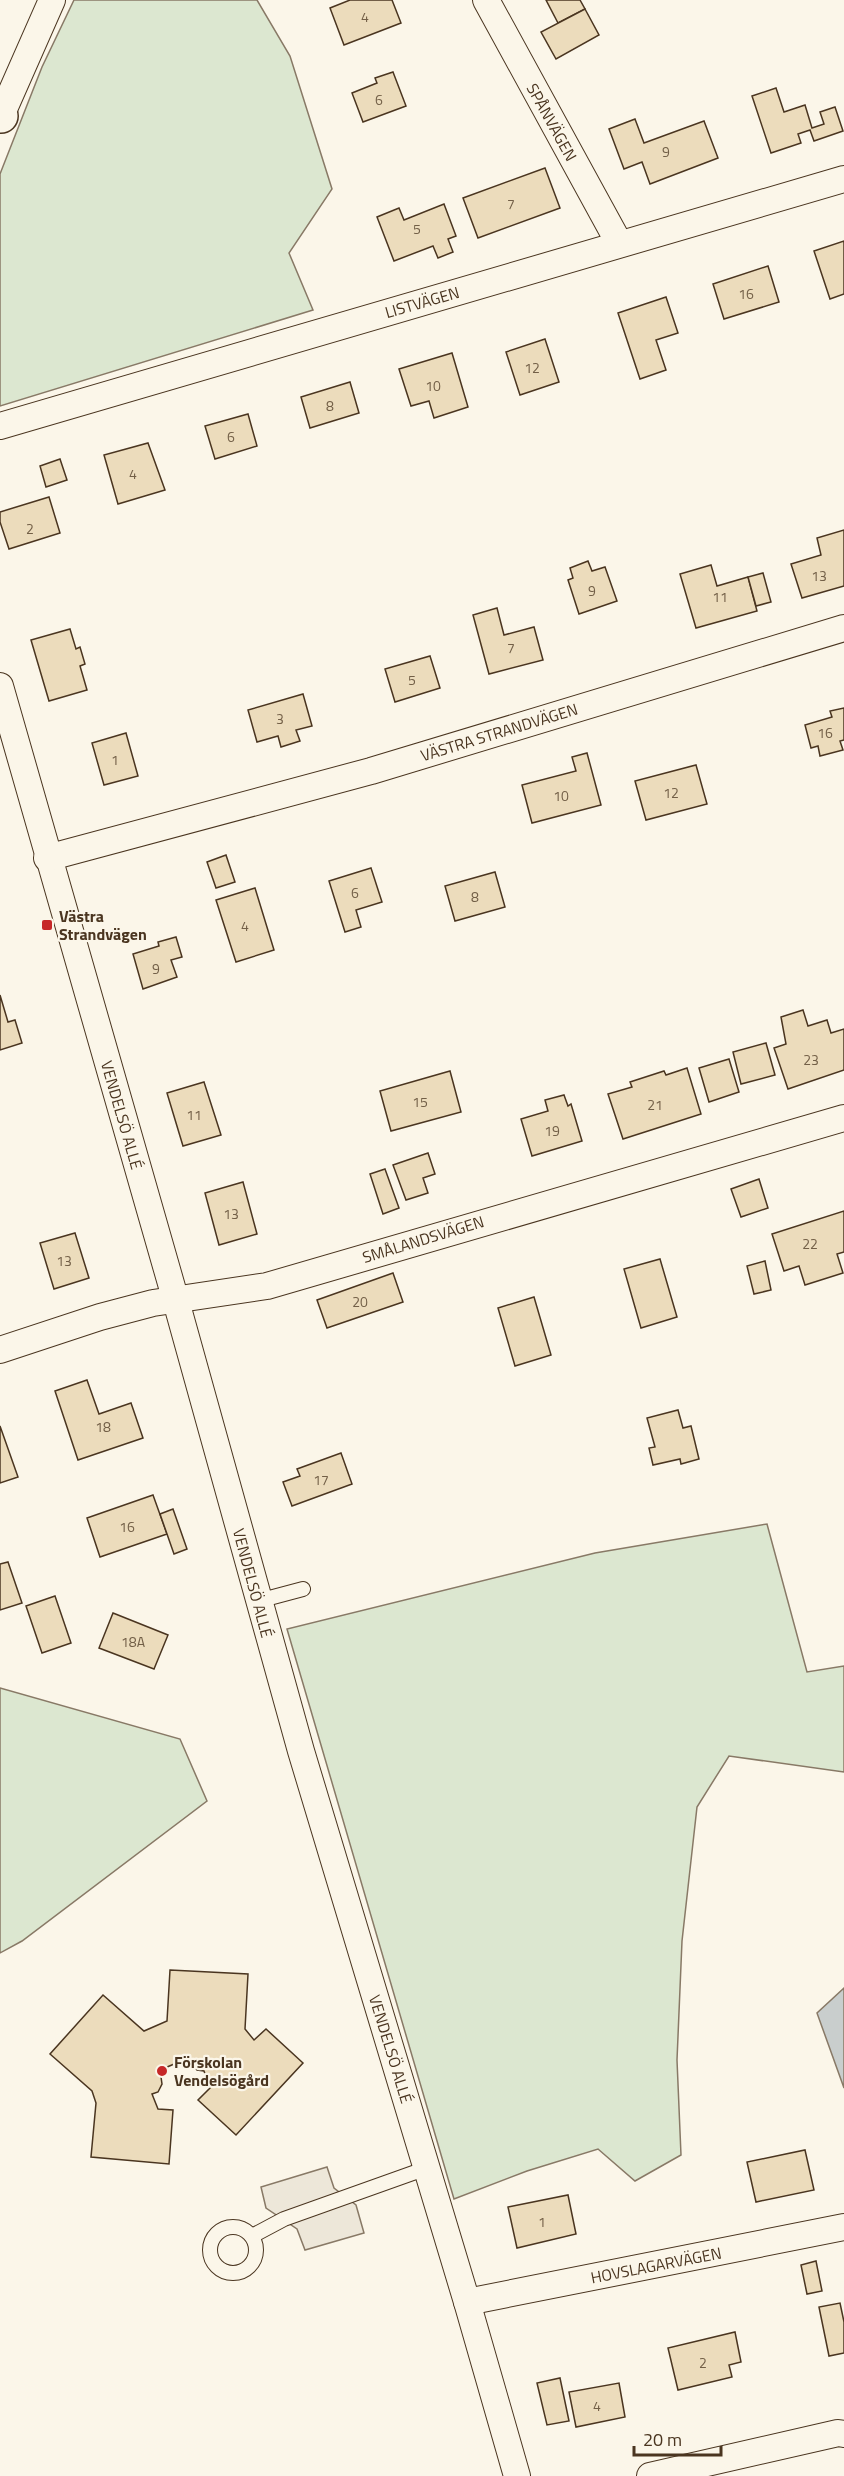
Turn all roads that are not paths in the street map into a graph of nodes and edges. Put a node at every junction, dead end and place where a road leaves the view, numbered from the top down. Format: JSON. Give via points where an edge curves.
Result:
{"nodes":[{"id":1,"x":52,"y":0,"type":"edge"},
{"id":2,"x":486,"y":0,"type":"edge"},
{"id":3,"x":0,"y":116,"type":"edge"},
{"id":4,"x":844,"y":179,"type":"edge"},
{"id":5,"x":619,"y":243,"type":"junction"},
{"id":6,"x":0,"y":426,"type":"edge"},
{"id":7,"x":844,"y":628,"type":"edge"},
{"id":8,"x":0,"y":686,"type":"edge"},
{"id":9,"x":11,"y":766,"type":"edge"},
{"id":10,"x":47,"y":858,"type":"junction"},
{"id":11,"x":844,"y":1118,"type":"edge"},
{"id":12,"x":176,"y":1301,"type":"junction"},
{"id":13,"x":0,"y":1350,"type":"edge"},
{"id":14,"x":303,"y":1589,"type":"dead end"},
{"id":15,"x":258,"y":1601,"type":"junction"},
{"id":16,"x":427,"y":2168,"type":"junction"},
{"id":17,"x":844,"y":2227,"type":"edge"},
{"id":18,"x":252,"y":2236,"type":"dead end"},
{"id":19,"x":467,"y":2302,"type":"junction"},
{"id":20,"x":844,"y":2434,"type":"edge"},
{"id":21,"x":517,"y":2476,"type":"edge"},
{"id":22,"x":650,"y":2476,"type":"edge"}],
"edges":[{"from":1,"to":3,"type":"street"},
{"from":2,"to":5,"type":"street","name":"SPÅNVÄGEN"},
{"from":4,"to":5,"type":"street","name":"LISTVÄGEN"},
{"from":5,"to":6,"type":"street","name":"LISTVÄGEN"},
{"from":7,"to":10,"type":"street","name":"VÄSTRA STRANDVÄGEN","via":[[371,771]]},
{"from":8,"to":9,"type":"street","name":"VENDELSÖ ALLÉ"},
{"from":9,"to":10,"type":"street","name":"VENDELSÖ ALLÉ"},
{"from":10,"to":12,"type":"street","name":"VENDELSÖ ALLÉ"},
{"from":11,"to":12,"type":"street","name":"SMÅLANDSVÄGEN","via":[[267,1286]]},
{"from":12,"to":13,"type":"street","name":"SMÅLANDSVÄGEN","via":[[100,1317]]},
{"from":12,"to":15,"type":"street","name":"VENDELSÖ ALLÉ"},
{"from":14,"to":15,"type":"lane"},
{"from":15,"to":16,"type":"street","name":"VENDELSÖ ALLÉ"},
{"from":16,"to":18,"type":"lane","via":[[284,2219]]},
{"from":16,"to":19,"type":"street","name":"VENDELSÖ ALLÉ"},
{"from":17,"to":19,"type":"street","name":"HOVSLAGARVÄGEN"},
{"from":19,"to":21,"type":"street","name":"VENDELSÖ ALLÉ"},
{"from":20,"to":22,"type":"street"}]}
